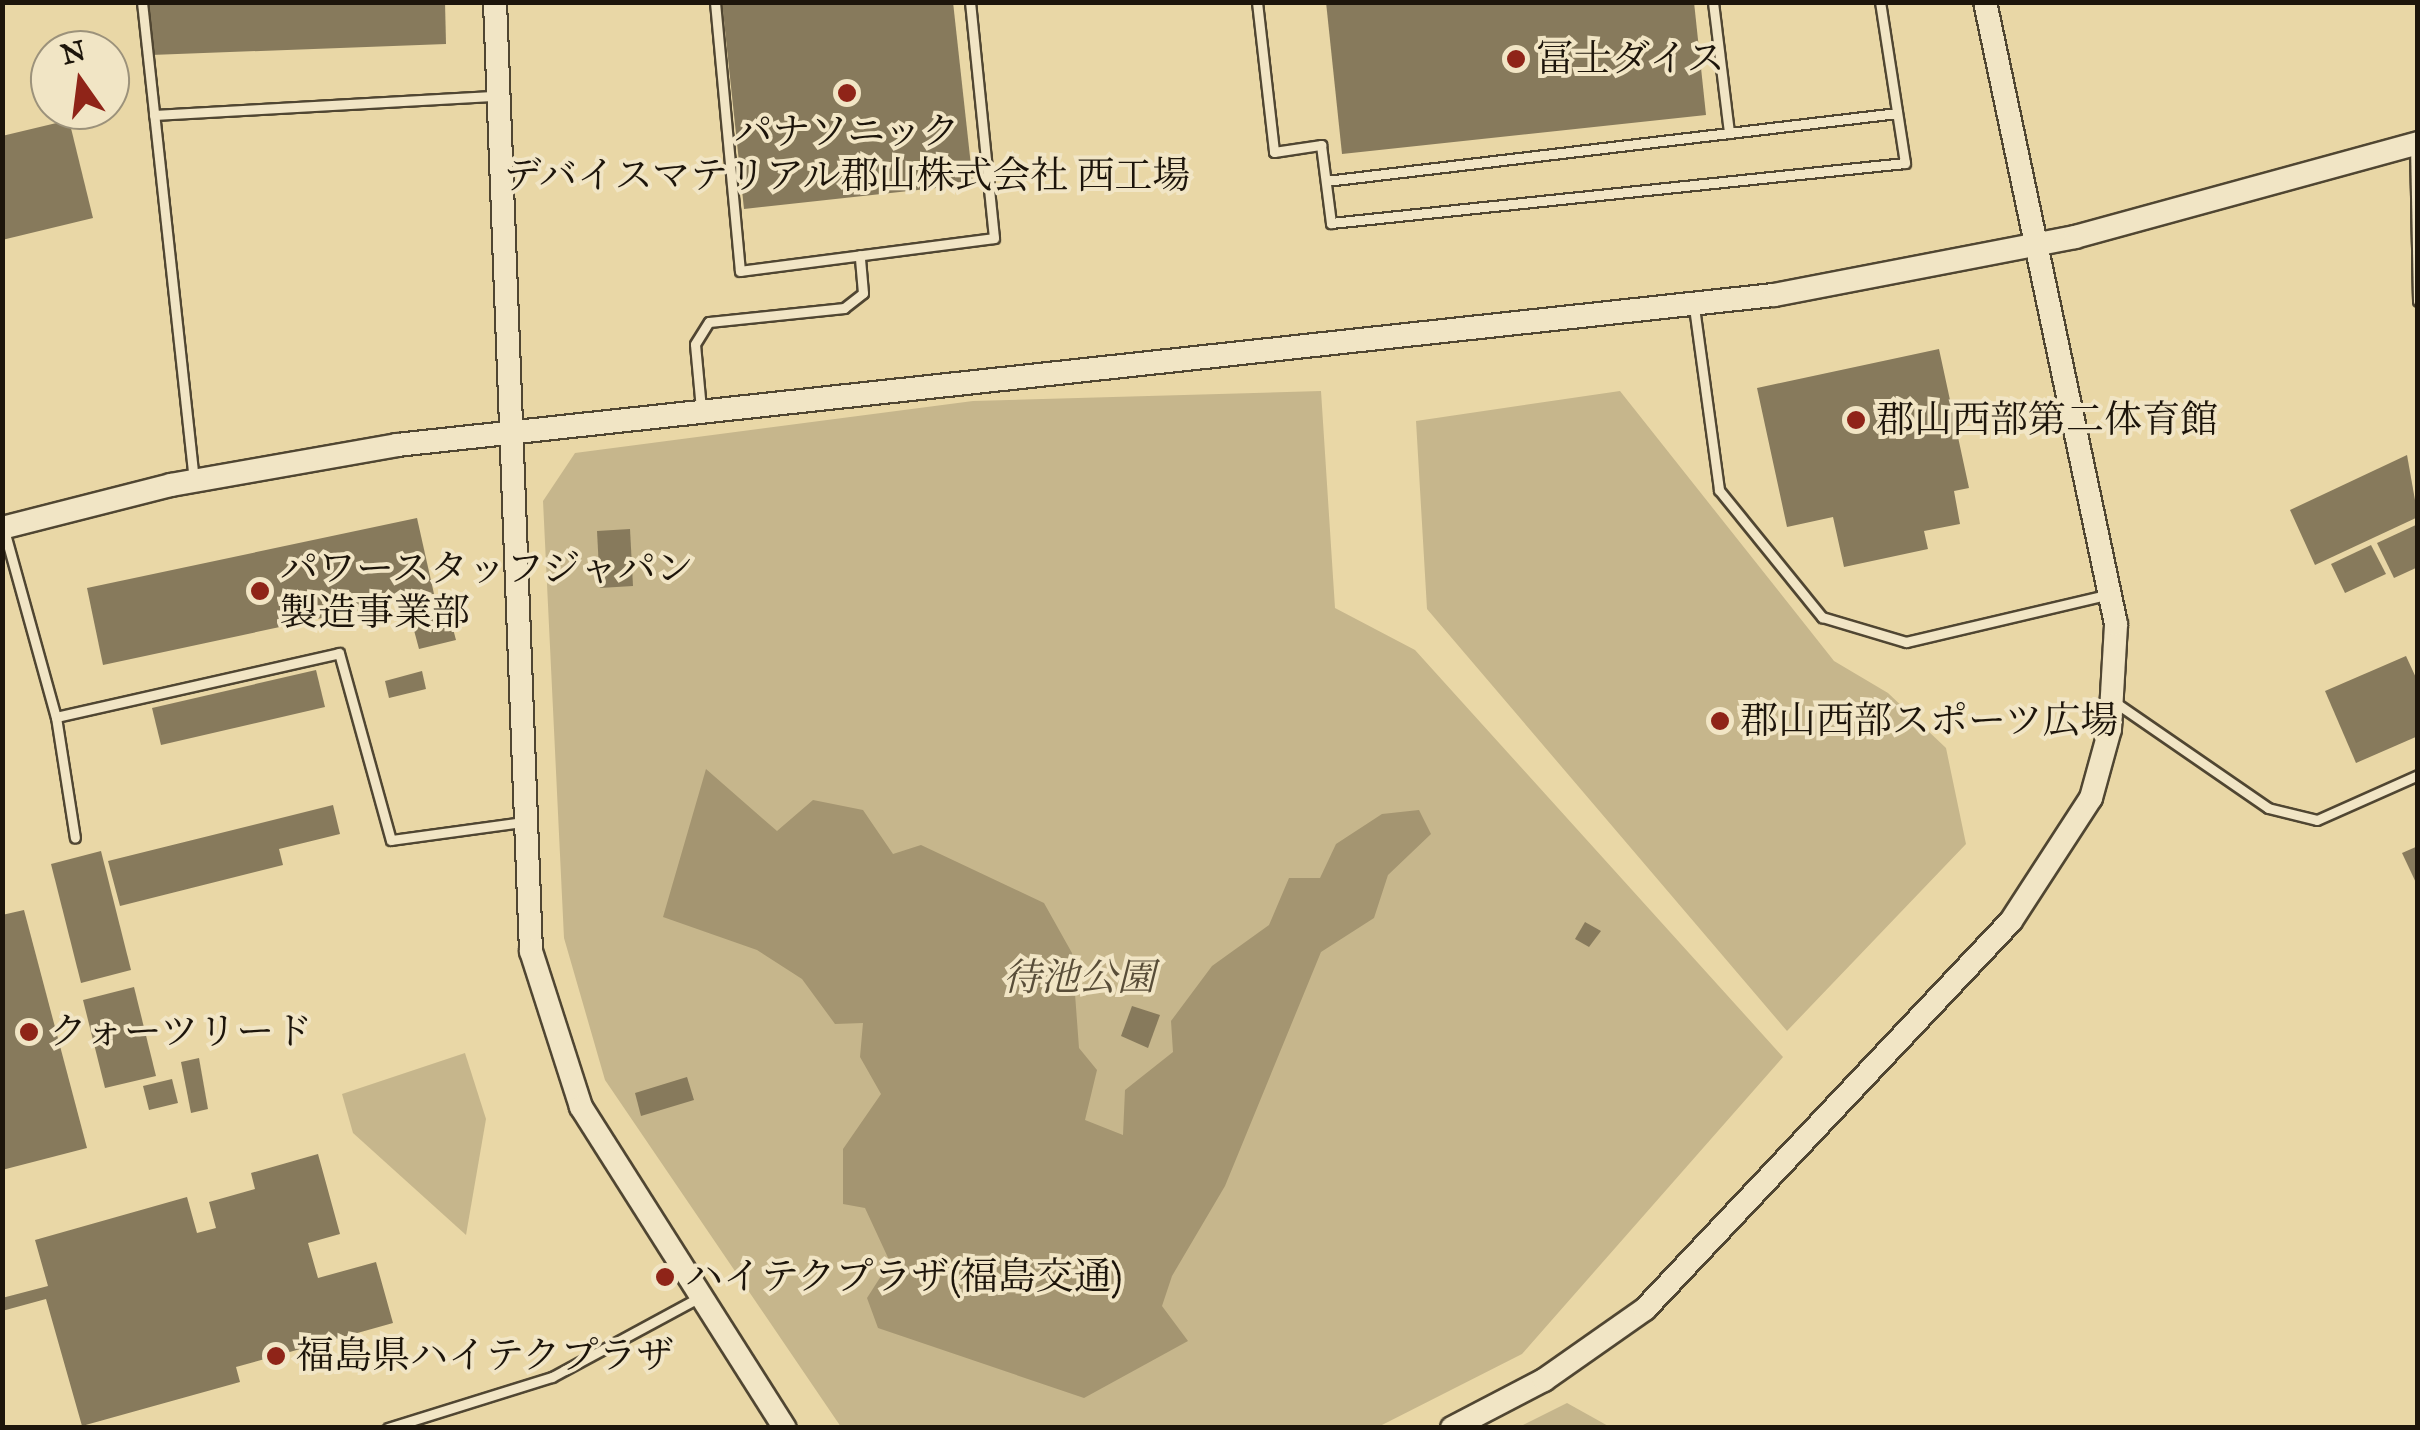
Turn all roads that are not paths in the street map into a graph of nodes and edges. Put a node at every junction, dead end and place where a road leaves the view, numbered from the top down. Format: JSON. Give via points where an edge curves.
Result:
{"nodes":[{"id":1,"x":142,"y":2,"type":"edge"},
{"id":2,"x":496,"y":2,"type":"edge"},
{"id":3,"x":716,"y":2,"type":"edge"},
{"id":4,"x":970,"y":2,"type":"edge"},
{"id":5,"x":1257,"y":2,"type":"edge"},
{"id":6,"x":1713,"y":2,"type":"edge"},
{"id":7,"x":1880,"y":2,"type":"edge"},
{"id":8,"x":1985,"y":2,"type":"edge"},
{"id":9,"x":498,"y":96,"type":"junction"},
{"id":10,"x":1898,"y":113,"type":"junction"},
{"id":11,"x":154,"y":115,"type":"junction"},
{"id":12,"x":1730,"y":133,"type":"junction"},
{"id":13,"x":2416,"y":144,"type":"edge"},
{"id":14,"x":1326,"y":181,"type":"junction"},
{"id":15,"x":2040,"y":245,"type":"junction"},
{"id":16,"x":860,"y":255,"type":"junction"},
{"id":17,"x":2418,"y":301,"type":"edge"},
{"id":18,"x":1694,"y":307,"type":"junction"},
{"id":19,"x":702,"y":412,"type":"junction"},
{"id":20,"x":506,"y":433,"type":"junction"},
{"id":21,"x":194,"y":482,"type":"junction"},
{"id":22,"x":3,"y":528,"type":"edge"},
{"id":23,"x":2110,"y":594,"type":"junction"},
{"id":24,"x":2114,"y":702,"type":"junction"},
{"id":25,"x":56,"y":717,"type":"junction"},
{"id":26,"x":2418,"y":774,"type":"edge"},
{"id":27,"x":523,"y":822,"type":"junction"},
{"id":28,"x":75,"y":838,"type":"dead end"},
{"id":29,"x":705,"y":1295,"type":"junction"},
{"id":30,"x":388,"y":1428,"type":"edge"},
{"id":31,"x":785,"y":1428,"type":"edge"},
{"id":32,"x":1452,"y":1428,"type":"edge"}],
"edges":[{"from":1,"to":11,"type":"lane"},
{"from":2,"to":9,"type":"street"},
{"from":3,"to":16,"type":"lane","via":[[740,270]]},
{"from":4,"to":16,"type":"lane","via":[[994,238]]},
{"from":5,"to":14,"type":"lane","via":[[1274,152],[1322,145]]},
{"from":6,"to":12,"type":"lane"},
{"from":7,"to":10,"type":"lane"},
{"from":8,"to":15,"type":"street"},
{"from":9,"to":11,"type":"lane"},
{"from":9,"to":20,"type":"street"},
{"from":10,"to":12,"type":"lane"},
{"from":10,"to":14,"type":"lane","via":[[1905,162],[1331,223]]},
{"from":11,"to":21,"type":"lane"},
{"from":12,"to":14,"type":"lane"},
{"from":13,"to":15,"type":"street"},
{"from":13,"to":17,"type":"lane"},
{"from":15,"to":18,"type":"street"},
{"from":15,"to":23,"type":"street"},
{"from":16,"to":19,"type":"lane","via":[[863,293],[844,308],[709,322],[695,344]]},
{"from":18,"to":19,"type":"street"},
{"from":18,"to":23,"type":"lane","via":[[1719,490],[1822,617],[1906,642]]},
{"from":19,"to":20,"type":"street"},
{"from":20,"to":21,"type":"street"},
{"from":20,"to":27,"type":"street"},
{"from":21,"to":22,"type":"street"},
{"from":22,"to":25,"type":"lane"},
{"from":23,"to":24,"type":"street"},
{"from":24,"to":26,"type":"lane","via":[[2268,808],[2317,820]]},
{"from":24,"to":32,"type":"street","via":[[2091,798],[2011,921],[1644,1308],[1544,1380]]},
{"from":25,"to":27,"type":"lane","via":[[339,653],[391,840]]},
{"from":25,"to":28,"type":"lane"},
{"from":27,"to":29,"type":"street","via":[[531,951],[560,1054],[581,1107]]},
{"from":29,"to":30,"type":"lane","via":[[552,1377]]},
{"from":29,"to":31,"type":"street"}]}
